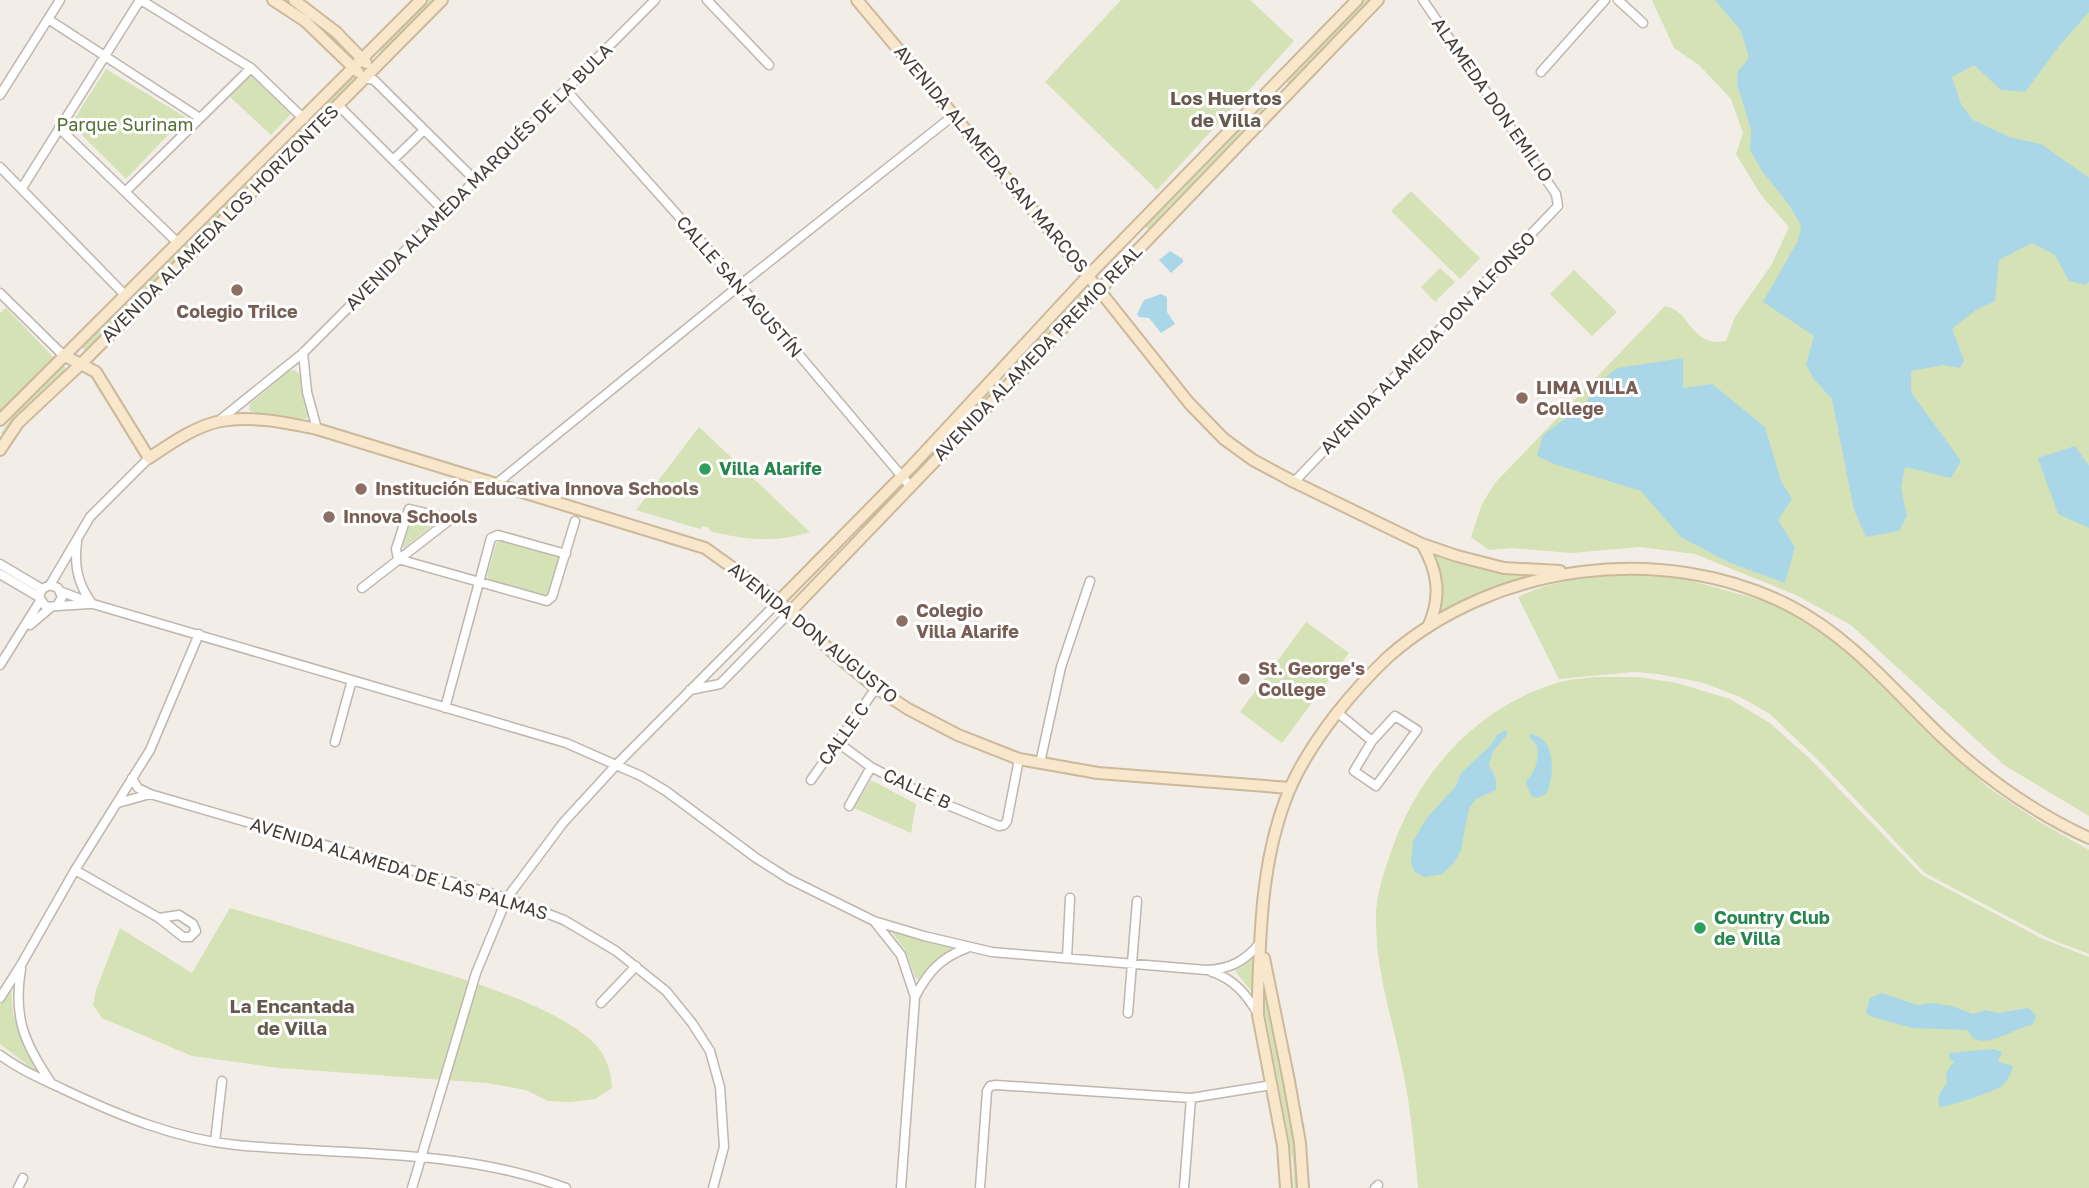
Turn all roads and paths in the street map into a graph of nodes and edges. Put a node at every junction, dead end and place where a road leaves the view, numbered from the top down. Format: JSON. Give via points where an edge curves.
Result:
{"nodes":[{"id":1,"x":60,"y":0,"type":"edge"},
{"id":2,"x":140,"y":0,"type":"edge"},
{"id":3,"x":272,"y":0,"type":"edge"},
{"id":4,"x":294,"y":0,"type":"edge"},
{"id":5,"x":442,"y":0,"type":"edge"},
{"id":6,"x":655,"y":0,"type":"edge"},
{"id":7,"x":707,"y":0,"type":"edge"},
{"id":8,"x":857,"y":0,"type":"edge"},
{"id":9,"x":1357,"y":0,"type":"edge"},
{"id":10,"x":1378,"y":0,"type":"edge"},
{"id":11,"x":1423,"y":0,"type":"edge"},
{"id":12,"x":1605,"y":0,"type":"edge"},
{"id":13,"x":1618,"y":0,"type":"edge"},
{"id":14,"x":413,"y":3,"type":"edge"},
{"id":15,"x":48,"y":19,"type":"junction"},
{"id":16,"x":1643,"y":23,"type":"dead end"},
{"id":17,"x":104,"y":56,"type":"junction"},
{"id":18,"x":363,"y":59,"type":"junction"},
{"id":19,"x":769,"y":65,"type":"dead end"},
{"id":20,"x":251,"y":68,"type":"junction"},
{"id":21,"x":354,"y":68,"type":"junction"},
{"id":22,"x":1541,"y":72,"type":"dead end"},
{"id":23,"x":370,"y":76,"type":"junction"},
{"id":24,"x":3,"y":82,"type":"edge"},
{"id":25,"x":566,"y":90,"type":"junction"},
{"id":26,"x":0,"y":95,"type":"edge"},
{"id":27,"x":338,"y":105,"type":"junction"},
{"id":28,"x":954,"y":115,"type":"junction"},
{"id":29,"x":200,"y":118,"type":"junction"},
{"id":30,"x":304,"y":119,"type":"junction"},
{"id":31,"x":58,"y":128,"type":"junction"},
{"id":32,"x":424,"y":130,"type":"junction"},
{"id":33,"x":394,"y":160,"type":"junction"},
{"id":34,"x":0,"y":167,"type":"edge"},
{"id":35,"x":475,"y":180,"type":"junction"},
{"id":36,"x":22,"y":188,"type":"junction"},
{"id":37,"x":125,"y":192,"type":"junction"},
{"id":38,"x":1558,"y":201,"type":"joint"},
{"id":39,"x":443,"y":211,"type":"junction"},
{"id":40,"x":178,"y":243,"type":"junction"},
{"id":41,"x":1088,"y":276,"type":"junction"},
{"id":42,"x":740,"y":285,"type":"junction"},
{"id":43,"x":1099,"y":290,"type":"junction"},
{"id":44,"x":0,"y":293,"type":"edge"},
{"id":45,"x":125,"y":295,"type":"junction"},
{"id":46,"x":1024,"y":345,"type":"junction"},
{"id":47,"x":303,"y":353,"type":"junction"},
{"id":48,"x":63,"y":355,"type":"junction"},
{"id":49,"x":1035,"y":355,"type":"junction"},
{"id":50,"x":82,"y":363,"type":"junction"},
{"id":51,"x":994,"y":377,"type":"junction"},
{"id":52,"x":1004,"y":387,"type":"junction"},
{"id":53,"x":0,"y":420,"type":"edge"},
{"id":54,"x":219,"y":421,"type":"junction"},
{"id":55,"x":317,"y":429,"type":"junction"},
{"id":56,"x":0,"y":449,"type":"edge"},
{"id":57,"x":149,"y":457,"type":"junction"},
{"id":58,"x":901,"y":476,"type":"junction"},
{"id":59,"x":1294,"y":482,"type":"junction"},
{"id":60,"x":496,"y":484,"type":"junction"},
{"id":61,"x":910,"y":486,"type":"junction"},
{"id":62,"x":576,"y":521,"type":"dead end"},
{"id":63,"x":851,"y":528,"type":"junction"},
{"id":64,"x":860,"y":536,"type":"junction"},
{"id":65,"x":78,"y":538,"type":"junction"},
{"id":66,"x":1422,"y":544,"type":"junction"},
{"id":67,"x":566,"y":554,"type":"junction"},
{"id":68,"x":398,"y":559,"type":"junction"},
{"id":69,"x":0,"y":564,"type":"edge"},
{"id":70,"x":1583,"y":570,"type":"junction"},
{"id":71,"x":0,"y":574,"type":"edge"},
{"id":72,"x":1090,"y":581,"type":"dead end"},
{"id":73,"x":480,"y":583,"type":"junction"},
{"id":74,"x":362,"y":588,"type":"dead end"},
{"id":75,"x":60,"y":591,"type":"junction"},
{"id":76,"x":43,"y":593,"type":"junction"},
{"id":77,"x":779,"y":601,"type":"junction"},
{"id":78,"x":93,"y":604,"type":"junction"},
{"id":79,"x":53,"y":607,"type":"junction"},
{"id":80,"x":790,"y":611,"type":"junction"},
{"id":81,"x":1426,"y":630,"type":"junction"},
{"id":82,"x":22,"y":632,"type":"junction"},
{"id":83,"x":199,"y":634,"type":"junction"},
{"id":84,"x":0,"y":665,"type":"edge"},
{"id":85,"x":352,"y":680,"type":"junction"},
{"id":86,"x":876,"y":688,"type":"junction"},
{"id":87,"x":690,"y":690,"type":"junction"},
{"id":88,"x":444,"y":708,"type":"junction"},
{"id":89,"x":1338,"y":713,"type":"junction"},
{"id":90,"x":1372,"y":741,"type":"junction"},
{"id":91,"x":335,"y":742,"type":"dead end"},
{"id":92,"x":837,"y":742,"type":"junction"},
{"id":93,"x":1019,"y":759,"type":"junction"},
{"id":94,"x":1040,"y":763,"type":"junction"},
{"id":95,"x":618,"y":764,"type":"junction"},
{"id":96,"x":871,"y":767,"type":"junction"},
{"id":97,"x":132,"y":778,"type":"junction"},
{"id":98,"x":811,"y":780,"type":"dead end"},
{"id":99,"x":1290,"y":788,"type":"junction"},
{"id":100,"x":150,"y":794,"type":"junction"},
{"id":101,"x":118,"y":803,"type":"junction"},
{"id":102,"x":849,"y":806,"type":"dead end"},
{"id":103,"x":2089,"y":838,"type":"edge"},
{"id":104,"x":75,"y":870,"type":"junction"},
{"id":105,"x":507,"y":898,"type":"junction"},
{"id":106,"x":1070,"y":898,"type":"dead end"},
{"id":107,"x":1137,"y":901,"type":"dead end"},
{"id":108,"x":159,"y":918,"type":"dead end"},
{"id":109,"x":874,"y":920,"type":"junction"},
{"id":110,"x":1261,"y":941,"type":"junction"},
{"id":111,"x":968,"y":948,"type":"junction"},
{"id":112,"x":1067,"y":958,"type":"junction"},
{"id":113,"x":1131,"y":964,"type":"junction"},
{"id":114,"x":21,"y":965,"type":"junction"},
{"id":115,"x":636,"y":966,"type":"junction"},
{"id":116,"x":1206,"y":970,"type":"junction"},
{"id":117,"x":915,"y":997,"type":"junction"},
{"id":118,"x":0,"y":998,"type":"edge"},
{"id":119,"x":601,"y":1003,"type":"dead end"},
{"id":120,"x":1128,"y":1013,"type":"dead end"},
{"id":121,"x":1258,"y":1015,"type":"junction"},
{"id":122,"x":0,"y":1055,"type":"edge"},
{"id":123,"x":222,"y":1081,"type":"dead end"},
{"id":124,"x":51,"y":1084,"type":"junction"},
{"id":125,"x":1272,"y":1085,"type":"junction"},
{"id":126,"x":1191,"y":1098,"type":"junction"},
{"id":127,"x":215,"y":1142,"type":"junction"},
{"id":128,"x":420,"y":1158,"type":"junction"},
{"id":129,"x":23,"y":1178,"type":"dead end"},
{"id":130,"x":18,"y":1188,"type":"edge"},
{"id":131,"x":412,"y":1188,"type":"edge"},
{"id":132,"x":566,"y":1188,"type":"edge"},
{"id":133,"x":713,"y":1188,"type":"edge"},
{"id":134,"x":901,"y":1188,"type":"edge"},
{"id":135,"x":980,"y":1188,"type":"edge"},
{"id":136,"x":1184,"y":1188,"type":"edge"},
{"id":137,"x":1286,"y":1188,"type":"edge"},
{"id":138,"x":1303,"y":1188,"type":"edge"}],
"edges":[{"from":1,"to":15,"type":"street"},
{"from":2,"to":17,"type":"street"},
{"from":2,"to":20,"type":"street"},
{"from":3,"to":21,"type":"street","via":[[305,21]]},
{"from":4,"to":18,"type":"street"},
{"from":5,"to":23,"type":"street","name":"AVENIDA ALAMEDA LOS HORIZONTES"},
{"from":6,"to":25,"type":"street","name":"AVENIDA ALAMEDA MARQUÉS DE LA BULA"},
{"from":7,"to":19,"type":"street"},
{"from":8,"to":28,"type":"street","name":"AVENIDA ALAMEDA SAN MARCOS"},
{"from":9,"to":41,"type":"street","name":"AVENIDA ALAMEDA PREMIO REAL"},
{"from":10,"to":43,"type":"street","name":"AVENIDA ALAMEDA PREMIO REAL"},
{"from":11,"to":38,"type":"street","name":"ALAMEDA DON EMILIO"},
{"from":12,"to":22,"type":"street"},
{"from":13,"to":16,"type":"street"},
{"from":14,"to":18,"type":"street","name":"AVENIDA ALAMEDA LOS HORIZONTES"},
{"from":15,"to":17,"type":"street"},
{"from":15,"to":24,"type":"street"},
{"from":17,"to":29,"type":"street"},
{"from":17,"to":31,"type":"street"},
{"from":18,"to":21,"type":"street","name":"AVENIDA ALAMEDA LOS HORIZONTES"},
{"from":18,"to":23,"type":"street"},
{"from":20,"to":29,"type":"street"},
{"from":20,"to":30,"type":"street"},
{"from":21,"to":23,"type":"street"},
{"from":21,"to":30,"type":"street","name":"AVENIDA ALAMEDA LOS HORIZONTES"},
{"from":23,"to":27,"type":"street","name":"AVENIDA ALAMEDA LOS HORIZONTES"},
{"from":23,"to":32,"type":"street"},
{"from":24,"to":26,"type":"street"},
{"from":25,"to":35,"type":"street","name":"AVENIDA ALAMEDA MARQUÉS DE LA BULA"},
{"from":25,"to":42,"type":"street","name":"CALLE SAN AGUSTÍN"},
{"from":27,"to":33,"type":"street"},
{"from":27,"to":50,"type":"street","name":"AVENIDA ALAMEDA LOS HORIZONTES"},
{"from":28,"to":41,"type":"street","name":"AVENIDA ALAMEDA SAN MARCOS"},
{"from":28,"to":42,"type":"street"},
{"from":29,"to":37,"type":"street"},
{"from":30,"to":40,"type":"street","name":"AVENIDA ALAMEDA LOS HORIZONTES"},
{"from":31,"to":36,"type":"street"},
{"from":31,"to":37,"type":"street"},
{"from":32,"to":33,"type":"street"},
{"from":32,"to":35,"type":"street"},
{"from":33,"to":39,"type":"street"},
{"from":34,"to":36,"type":"street"},
{"from":35,"to":39,"type":"street","name":"AVENIDA ALAMEDA MARQUÉS DE LA BULA"},
{"from":36,"to":45,"type":"street"},
{"from":37,"to":40,"type":"street"},
{"from":38,"to":59,"type":"street","name":"AVENIDA ALAMEDA DON ALFONSO","via":[[1554,212]]},
{"from":39,"to":47,"type":"street","name":"AVENIDA ALAMEDA MARQUÉS DE LA BULA"},
{"from":40,"to":45,"type":"street","name":"AVENIDA ALAMEDA LOS HORIZONTES"},
{"from":41,"to":43,"type":"street","name":"AVENIDA ALAMEDA SAN MARCOS"},
{"from":41,"to":46,"type":"street","name":"AVENIDA ALAMEDA PREMIO REAL"},
{"from":42,"to":58,"type":"street","name":"CALLE SAN AGUSTÍN"},
{"from":42,"to":60,"type":"street"},
{"from":43,"to":49,"type":"street","name":"AVENIDA ALAMEDA PREMIO REAL"},
{"from":43,"to":59,"type":"street","name":"AVENIDA ALAMEDA SAN MARCOS","via":[[1207,422],[1253,460]]},
{"from":44,"to":48,"type":"street"},
{"from":45,"to":48,"type":"street","name":"AVENIDA ALAMEDA LOS HORIZONTES"},
{"from":46,"to":49,"type":"street"},
{"from":46,"to":51,"type":"street","name":"AVENIDA ALAMEDA PREMIO REAL"},
{"from":47,"to":54,"type":"street","name":"AVENIDA ALAMEDA MARQUÉS DE LA BULA"},
{"from":47,"to":55,"type":"street"},
{"from":48,"to":50,"type":"street"},
{"from":48,"to":53,"type":"street","name":"AVENIDA ALAMEDA LOS HORIZONTES"},
{"from":49,"to":52,"type":"street","name":"AVENIDA ALAMEDA PREMIO REAL"},
{"from":50,"to":56,"type":"street","name":"AVENIDA ALAMEDA LOS HORIZONTES","via":[[18,423]]},
{"from":50,"to":57,"type":"street","via":[[96,372]]},
{"from":51,"to":52,"type":"street"},
{"from":51,"to":58,"type":"street","name":"AVENIDA ALAMEDA PREMIO REAL"},
{"from":52,"to":61,"type":"street","name":"AVENIDA ALAMEDA PREMIO REAL"},
{"from":54,"to":55,"type":"street","name":"AVENIDA DON AUGUSTO","via":[[256,420]]},
{"from":54,"to":57,"type":"street","name":"AVENIDA ALAMEDA MARQUÉS DE LA BULA"},
{"from":55,"to":60,"type":"street","name":"AVENIDA DON AUGUSTO"},
{"from":57,"to":65,"type":"street","name":"AVENIDA ALAMEDA MARQUÉS DE LA BULA","via":[[108,496]]},
{"from":58,"to":61,"type":"street","name":"CALLE SAN AGUSTÍN"},
{"from":58,"to":63,"type":"street","name":"AVENIDA ALAMEDA PREMIO REAL"},
{"from":59,"to":66,"type":"street","name":"AVENIDA ALAMEDA SAN MARCOS"},
{"from":60,"to":77,"type":"street","name":"AVENIDA DON AUGUSTO","via":[[705,548]]},
{"from":61,"to":64,"type":"street","name":"AVENIDA ALAMEDA PREMIO REAL"},
{"from":62,"to":67,"type":"street"},
{"from":63,"to":64,"type":"street"},
{"from":63,"to":77,"type":"street","name":"AVENIDA ALAMEDA PREMIO REAL"},
{"from":64,"to":80,"type":"street","name":"AVENIDA ALAMEDA PREMIO REAL"},
{"from":65,"to":76,"type":"street","name":"AVENIDA ALAMEDA MARQUÉS DE LA BULA"},
{"from":65,"to":78,"type":"street","via":[[76,566]]},
{"from":66,"to":70,"type":"street","name":"AVENIDA ALAMEDA SAN MARCOS","via":[[1504,568]]},
{"from":66,"to":81,"type":"street","via":[[1437,583],[1435,608]]},
{"from":67,"to":73,"type":"street","via":[[547,601]]},
{"from":67,"to":73,"type":"street","via":[[494,535]]},
{"from":68,"to":68,"type":"street","via":[[408,551],[451,519],[409,509],[396,549]]},
{"from":68,"to":73,"type":"street"},
{"from":68,"to":74,"type":"street"},
{"from":69,"to":76,"type":"street"},
{"from":70,"to":81,"type":"street","via":[[1516,587]]},
{"from":70,"to":103,"type":"street","via":[[1679,572],[1749,589],[1789,605],[1863,657],[1941,736],[2000,787]]},
{"from":71,"to":76,"type":"street"},
{"from":72,"to":94,"type":"street","via":[[1061,667]]},
{"from":73,"to":88,"type":"street"},
{"from":75,"to":76,"type":"street"},
{"from":75,"to":78,"type":"street"},
{"from":75,"to":79,"type":"street","via":[[61,601]]},
{"from":76,"to":79,"type":"street"},
{"from":76,"to":82,"type":"street","name":"AVENIDA ALAMEDA MARQUÉS DE LA BULA"},
{"from":77,"to":80,"type":"street","name":"AVENIDA DON AUGUSTO"},
{"from":77,"to":87,"type":"street","name":"AVENIDA ALAMEDA PREMIO REAL"},
{"from":78,"to":79,"type":"street"},
{"from":78,"to":83,"type":"street"},
{"from":79,"to":82,"type":"street","name":"AVENIDA ALAMEDA MARQUÉS DE LA BULA"},
{"from":80,"to":86,"type":"street","name":"AVENIDA DON AUGUSTO"},
{"from":80,"to":87,"type":"street","name":"AVENIDA ALAMEDA PREMIO REAL","via":[[720,684]]},
{"from":81,"to":89,"type":"street","via":[[1390,656]]},
{"from":82,"to":84,"type":"street","name":"AVENIDA ALAMEDA MARQUÉS DE LA BULA"},
{"from":83,"to":85,"type":"street"},
{"from":83,"to":97,"type":"street","via":[[150,750]]},
{"from":85,"to":88,"type":"street"},
{"from":85,"to":91,"type":"street"},
{"from":86,"to":92,"type":"street","name":"CALLE C"},
{"from":86,"to":93,"type":"street","name":"AVENIDA DON AUGUSTO","via":[[958,735]]},
{"from":87,"to":95,"type":"street","name":"AVENIDA ALAMEDA PREMIO REAL"},
{"from":88,"to":95,"type":"street","via":[[566,743]]},
{"from":89,"to":90,"type":"street"},
{"from":89,"to":99,"type":"street"},
{"from":90,"to":90,"type":"street","via":[[1395,716],[1416,730],[1376,786],[1354,771]]},
{"from":92,"to":96,"type":"street","name":"CALLE B"},
{"from":92,"to":98,"type":"street","name":"CALLE C"},
{"from":93,"to":94,"type":"street","name":"AVENIDA DON AUGUSTO"},
{"from":93,"to":96,"type":"street","name":"CALLE B","via":[[1007,821],[999,826]]},
{"from":94,"to":99,"type":"street","name":"AVENIDA DON AUGUSTO","via":[[1098,773]]},
{"from":95,"to":105,"type":"street","name":"AVENIDA ALAMEDA PREMIO REAL","via":[[563,823]]},
{"from":95,"to":109,"type":"street","via":[[666,791],[789,879]]},
{"from":96,"to":102,"type":"street"},
{"from":97,"to":100,"type":"street","name":"AVENIDA ALAMEDA DE LAS PALMAS"},
{"from":97,"to":101,"type":"street"},
{"from":99,"to":110,"type":"street","via":[[1267,869]]},
{"from":100,"to":101,"type":"street"},
{"from":100,"to":105,"type":"street","name":"AVENIDA ALAMEDA DE LAS PALMAS"},
{"from":101,"to":104,"type":"street"},
{"from":104,"to":108,"type":"street"},
{"from":104,"to":114,"type":"street"},
{"from":105,"to":115,"type":"street","name":"AVENIDA ALAMEDA DE LAS PALMAS","via":[[564,920]]},
{"from":105,"to":128,"type":"street","name":"AVENIDA ALAMEDA PREMIO REAL","via":[[476,974]]},
{"from":106,"to":112,"type":"street"},
{"from":107,"to":113,"type":"street"},
{"from":109,"to":111,"type":"street"},
{"from":109,"to":117,"type":"street","via":[[901,955]]},
{"from":110,"to":116,"type":"street","via":[[1244,960]]},
{"from":110,"to":121,"type":"street"},
{"from":110,"to":138,"type":"street","via":[[1300,1143]]},
{"from":111,"to":112,"type":"street"},
{"from":111,"to":117,"type":"street","via":[[937,963]]},
{"from":112,"to":113,"type":"street"},
{"from":113,"to":116,"type":"street"},
{"from":113,"to":120,"type":"street"},
{"from":114,"to":118,"type":"street"},
{"from":114,"to":124,"type":"street","via":[[17,1003],[21,1028]]},
{"from":115,"to":119,"type":"street"},
{"from":115,"to":133,"type":"street","name":"AVENIDA ALAMEDA DE LAS PALMAS","via":[[666,991],[710,1051],[720,1087],[725,1135]]},
{"from":116,"to":121,"type":"street","via":[[1236,985]]},
{"from":117,"to":134,"type":"street"},
{"from":121,"to":125,"type":"street"},
{"from":122,"to":124,"type":"street"},
{"from":123,"to":127,"type":"street"},
{"from":124,"to":127,"type":"street","via":[[120,1116]]},
{"from":125,"to":126,"type":"street"},
{"from":125,"to":137,"type":"street"},
{"from":126,"to":135,"type":"street","via":[[990,1086]]},
{"from":126,"to":136,"type":"street"},
{"from":127,"to":128,"type":"street"},
{"from":128,"to":131,"type":"street","name":"AVENIDA ALAMEDA PREMIO REAL"},
{"from":128,"to":132,"type":"street","via":[[507,1171]]},
{"from":129,"to":130,"type":"street"}]}
